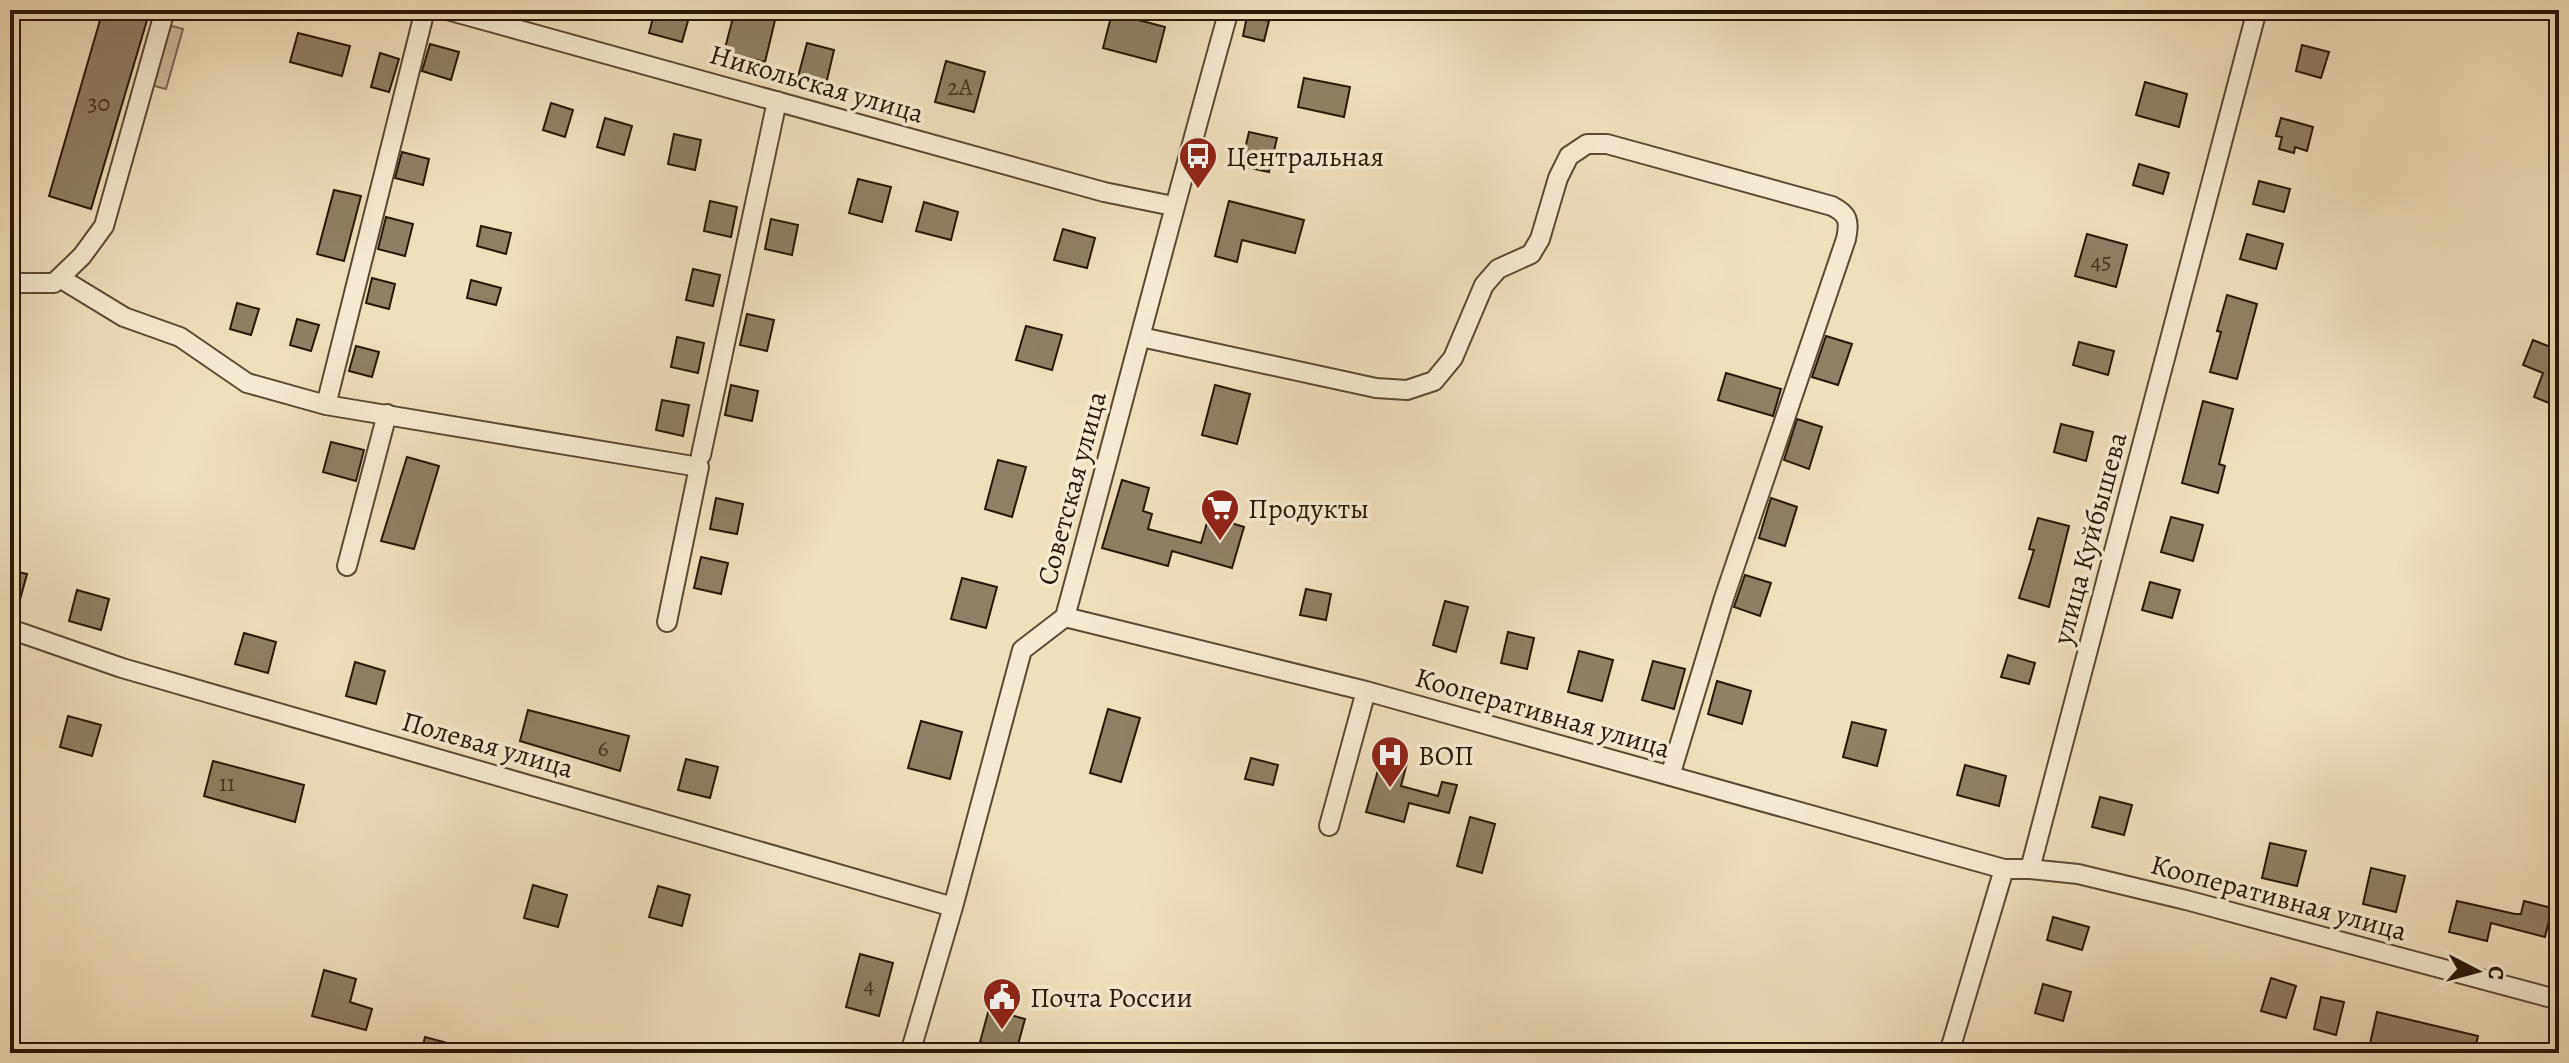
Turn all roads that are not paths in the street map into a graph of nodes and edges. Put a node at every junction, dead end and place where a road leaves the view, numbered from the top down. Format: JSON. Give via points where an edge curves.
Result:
{"nodes":[{"id":1,"x":165,"y":10,"type":"edge"},
{"id":2,"x":425,"y":10,"type":"edge"},
{"id":3,"x":447,"y":10,"type":"edge"},
{"id":4,"x":1229,"y":10,"type":"edge"},
{"id":5,"x":2257,"y":10,"type":"edge"},
{"id":6,"x":777,"y":101,"type":"junction"},
{"id":7,"x":1173,"y":206,"type":"junction"},
{"id":8,"x":60,"y":278,"type":"junction"},
{"id":9,"x":10,"y":283,"type":"edge"},
{"id":10,"x":1141,"y":337,"type":"junction"},
{"id":11,"x":326,"y":405,"type":"junction"},
{"id":12,"x":387,"y":414,"type":"junction"},
{"id":13,"x":701,"y":455,"type":"dead end"},
{"id":14,"x":347,"y":566,"type":"dead end"},
{"id":15,"x":1065,"y":617,"type":"junction"},
{"id":16,"x":667,"y":622,"type":"dead end"},
{"id":17,"x":10,"y":629,"type":"edge"},
{"id":18,"x":1366,"y":691,"type":"junction"},
{"id":19,"x":1670,"y":776,"type":"junction"},
{"id":20,"x":1329,"y":826,"type":"dead end"},
{"id":21,"x":2004,"y":869,"type":"junction"},
{"id":22,"x":2030,"y":869,"type":"junction"},
{"id":23,"x":953,"y":907,"type":"junction"},
{"id":24,"x":2559,"y":1000,"type":"edge"},
{"id":25,"x":910,"y":1053,"type":"edge"},
{"id":26,"x":1949,"y":1053,"type":"edge"}],
"edges":[{"from":1,"to":8,"type":"street","via":[[104,226]]},
{"from":2,"to":11,"type":"street"},
{"from":3,"to":6,"type":"street","name":"Никольская улица"},
{"from":4,"to":7,"type":"street","name":"Советская улица"},
{"from":5,"to":22,"type":"street","name":"улица Куйбышева"},
{"from":6,"to":7,"type":"street","name":"Никольская улица","via":[[1104,192]]},
{"from":6,"to":13,"type":"street"},
{"from":7,"to":10,"type":"street","name":"Советская улица"},
{"from":8,"to":9,"type":"street","via":[[54,283]]},
{"from":8,"to":11,"type":"street","via":[[124,317],[180,337],[247,383]]},
{"from":10,"to":15,"type":"street","name":"Советская улица"},
{"from":10,"to":19,"type":"street","via":[[1376,388],[1407,390],[1434,381],[1453,358],[1484,285],[1498,269],[1531,254],[1569,156],[1587,144],[1607,144],[1844,212],[1849,223],[1846,239],[1724,598]]},
{"from":11,"to":12,"type":"street"},
{"from":12,"to":14,"type":"street"},
{"from":12,"to":16,"type":"street","via":[[699,467]]},
{"from":15,"to":18,"type":"street","name":"Кооперативная улица"},
{"from":15,"to":23,"type":"street","name":"Советская улица","via":[[1022,650]]},
{"from":17,"to":23,"type":"street","name":"Полевая улица","via":[[122,668]]},
{"from":18,"to":19,"type":"street","name":"Кооперативная улица"},
{"from":18,"to":20,"type":"street"},
{"from":19,"to":21,"type":"street","name":"Кооперативная улица"},
{"from":21,"to":22,"type":"street"},
{"from":21,"to":26,"type":"street"},
{"from":22,"to":24,"type":"street","name":"Кооперативная улица","via":[[2078,874],[2186,900]]},
{"from":23,"to":25,"type":"street","name":"Советская улица"}]}
